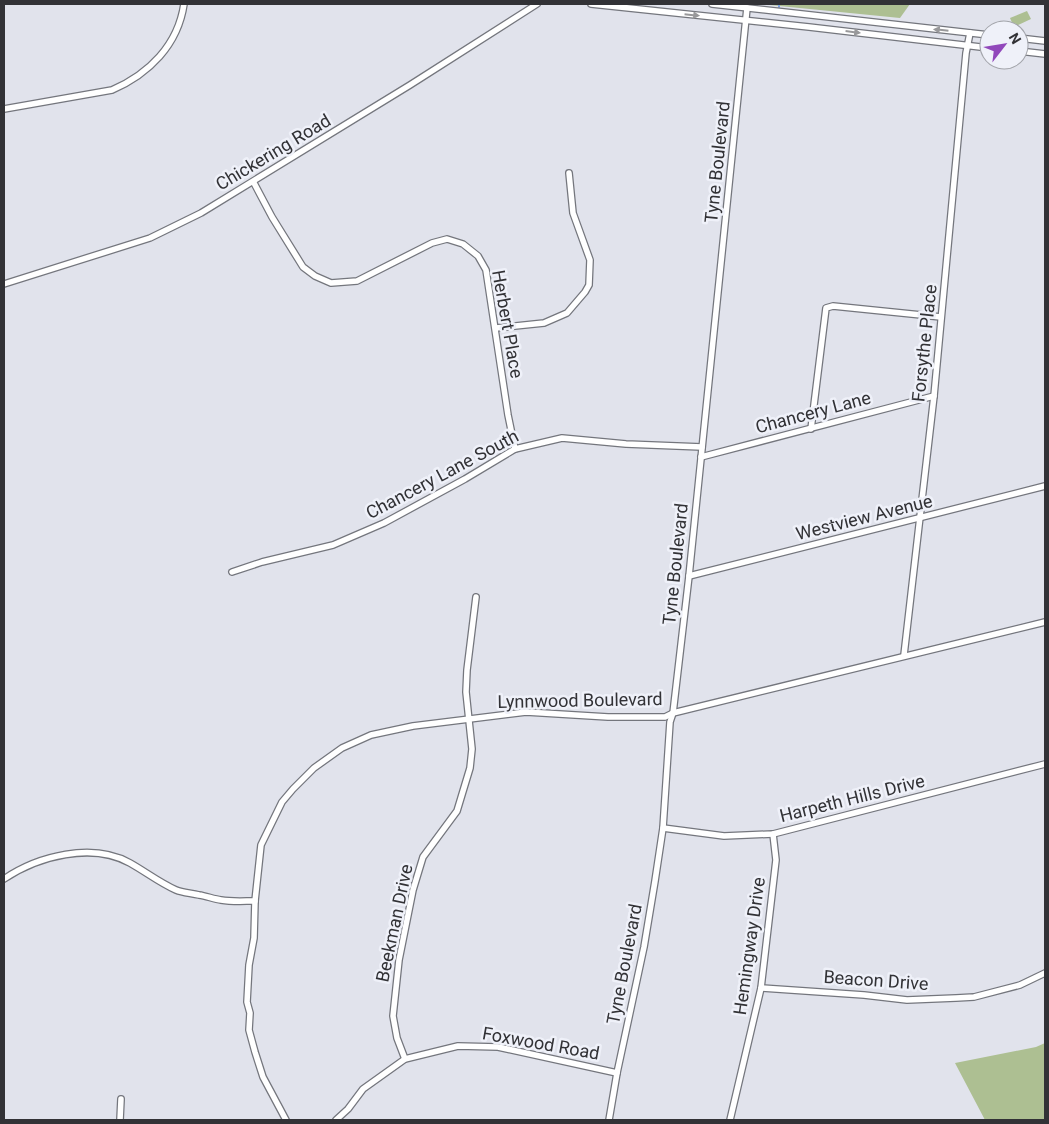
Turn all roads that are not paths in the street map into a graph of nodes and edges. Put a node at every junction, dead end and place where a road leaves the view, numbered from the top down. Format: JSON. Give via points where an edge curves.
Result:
{"nodes":[{"id":1,"x":184,"y":4,"type":"edge"},
{"id":2,"x":537,"y":4,"type":"edge"},
{"id":3,"x":591,"y":4,"type":"edge"},
{"id":4,"x":712,"y":4,"type":"edge"},
{"id":5,"x":631,"y":6,"type":"edge"},
{"id":6,"x":747,"y":8,"type":"junction"},
{"id":7,"x":746,"y":21,"type":"junction"},
{"id":8,"x":970,"y":33,"type":"junction"},
{"id":9,"x":979,"y":34,"type":"edge"},
{"id":10,"x":1029,"y":39,"type":"edge"},
{"id":11,"x":1045,"y":41,"type":"edge"},
{"id":12,"x":968,"y":46,"type":"junction"},
{"id":13,"x":979,"y":47,"type":"edge"},
{"id":14,"x":1029,"y":52,"type":"edge"},
{"id":15,"x":1045,"y":54,"type":"edge"},
{"id":16,"x":4,"y":109,"type":"edge"},
{"id":17,"x":569,"y":173,"type":"dead end"},
{"id":18,"x":254,"y":183,"type":"junction"},
{"id":19,"x":4,"y":284,"type":"edge"},
{"id":20,"x":941,"y":317,"type":"junction"},
{"id":21,"x":496,"y":328,"type":"junction"},
{"id":22,"x":934,"y":396,"type":"junction"},
{"id":23,"x":811,"y":429,"type":"junction"},
{"id":24,"x":702,"y":448,"type":"junction"},
{"id":25,"x":514,"y":449,"type":"junction"},
{"id":26,"x":701,"y":457,"type":"junction"},
{"id":27,"x":1045,"y":486,"type":"edge"},
{"id":28,"x":920,"y":519,"type":"junction"},
{"id":29,"x":232,"y":572,"type":"dead end"},
{"id":30,"x":689,"y":576,"type":"junction"},
{"id":31,"x":476,"y":597,"type":"dead end"},
{"id":32,"x":1045,"y":622,"type":"edge"},
{"id":33,"x":904,"y":655,"type":"junction"},
{"id":34,"x":673,"y":713,"type":"junction"},
{"id":35,"x":468,"y":718,"type":"junction"},
{"id":36,"x":1045,"y":764,"type":"edge"},
{"id":37,"x":663,"y":828,"type":"junction"},
{"id":38,"x":773,"y":834,"type":"junction"},
{"id":39,"x":4,"y":879,"type":"edge"},
{"id":40,"x":255,"y":901,"type":"junction"},
{"id":41,"x":1045,"y":973,"type":"edge"},
{"id":42,"x":762,"y":988,"type":"junction"},
{"id":43,"x":405,"y":1059,"type":"junction"},
{"id":44,"x":617,"y":1072,"type":"junction"},
{"id":45,"x":121,"y":1099,"type":"dead end"},
{"id":46,"x":120,"y":1120,"type":"edge"},
{"id":47,"x":286,"y":1120,"type":"edge"},
{"id":48,"x":336,"y":1120,"type":"edge"},
{"id":49,"x":609,"y":1120,"type":"edge"},
{"id":50,"x":730,"y":1120,"type":"edge"}],
"edges":[{"from":1,"to":16,"type":"street","via":[[174,36],[156,62],[128,83],[112,90]]},
{"from":2,"to":18,"type":"street","name":"Chickering Road"},
{"from":3,"to":5,"type":"street"},
{"from":4,"to":6,"type":"street"},
{"from":5,"to":7,"type":"street","one_way":true},
{"from":6,"to":7,"type":"street","name":"Tyne Boulevard"},
{"from":8,"to":6,"type":"street","one_way":true},
{"from":7,"to":12,"type":"street","one_way":true},
{"from":7,"to":24,"type":"street","name":"Tyne Boulevard"},
{"from":8,"to":9,"type":"street"},
{"from":8,"to":12,"type":"street","name":"Forsythe Place"},
{"from":10,"to":11,"type":"street"},
{"from":12,"to":13,"type":"street"},
{"from":12,"to":20,"type":"street","name":"Forsythe Place"},
{"from":14,"to":15,"type":"street"},
{"from":17,"to":21,"type":"street","via":[[573,213],[590,260],[585,292],[566,313],[544,323]]},
{"from":18,"to":19,"type":"street","name":"Chickering Road","via":[[150,238]]},
{"from":18,"to":21,"type":"street","name":"Herbert Place","via":[[303,266],[331,283],[357,281],[432,243],[447,239],[463,244],[478,256],[486,270]]},
{"from":20,"to":22,"type":"street","name":"Forsythe Place"},
{"from":20,"to":23,"type":"street","via":[[833,306],[826,308]]},
{"from":21,"to":25,"type":"street","name":"Herbert Place"},
{"from":22,"to":23,"type":"street","name":"Chancery Lane"},
{"from":22,"to":28,"type":"street","name":"Forsythe Place"},
{"from":23,"to":26,"type":"street","name":"Chancery Lane"},
{"from":24,"to":25,"type":"street","name":"Chancery Lane South","via":[[562,438]]},
{"from":24,"to":26,"type":"street","name":"Tyne Boulevard"},
{"from":25,"to":29,"type":"street","name":"Chancery Lane South","via":[[384,523],[333,545]]},
{"from":26,"to":30,"type":"street","name":"Tyne Boulevard"},
{"from":27,"to":28,"type":"street","name":"Westview Avenue"},
{"from":28,"to":30,"type":"street","name":"Westview Avenue"},
{"from":28,"to":33,"type":"street","name":"Forsythe Place"},
{"from":30,"to":34,"type":"street","name":"Tyne Boulevard"},
{"from":31,"to":35,"type":"street","name":"Beekman Drive","via":[[466,670]]},
{"from":32,"to":33,"type":"street","name":"Lynnwood Boulevard"},
{"from":33,"to":34,"type":"street","name":"Lynnwood Boulevard"},
{"from":34,"to":35,"type":"street","name":"Lynnwood Boulevard","via":[[664,717],[526,712]]},
{"from":34,"to":37,"type":"street","name":"Tyne Boulevard"},
{"from":35,"to":40,"type":"street","name":"Lynnwood Boulevard","via":[[371,735],[342,748],[314,768],[282,802],[262,845]]},
{"from":35,"to":43,"type":"street","name":"Beekman Drive","via":[[472,749],[470,768],[457,811],[423,857],[399,960],[393,1016]]},
{"from":36,"to":38,"type":"street","name":"Harpeth Hills Drive"},
{"from":37,"to":38,"type":"street","name":"Harpeth Hills Drive","via":[[724,836]]},
{"from":37,"to":44,"type":"street","name":"Tyne Boulevard","via":[[644,947]]},
{"from":38,"to":42,"type":"street","name":"Hemingway Drive","via":[[776,860]]},
{"from":39,"to":40,"type":"street","via":[[17,870],[50,858],[83,852],[110,855],[130,863],[179,891],[220,900]]},
{"from":40,"to":47,"type":"street","name":"Lynnwood Boulevard","via":[[247,1002],[249,1030],[264,1077]]},
{"from":41,"to":42,"type":"street","name":"Beacon Drive","via":[[1020,985],[974,997],[956,998],[907,1000]]},
{"from":42,"to":50,"type":"street","name":"Hemingway Drive"},
{"from":43,"to":44,"type":"street","name":"Foxwood Road","via":[[458,1046],[498,1047]]},
{"from":43,"to":48,"type":"street","name":"Foxwood Road","via":[[363,1089]]},
{"from":44,"to":49,"type":"street","name":"Tyne Boulevard"},
{"from":45,"to":46,"type":"street"}]}
